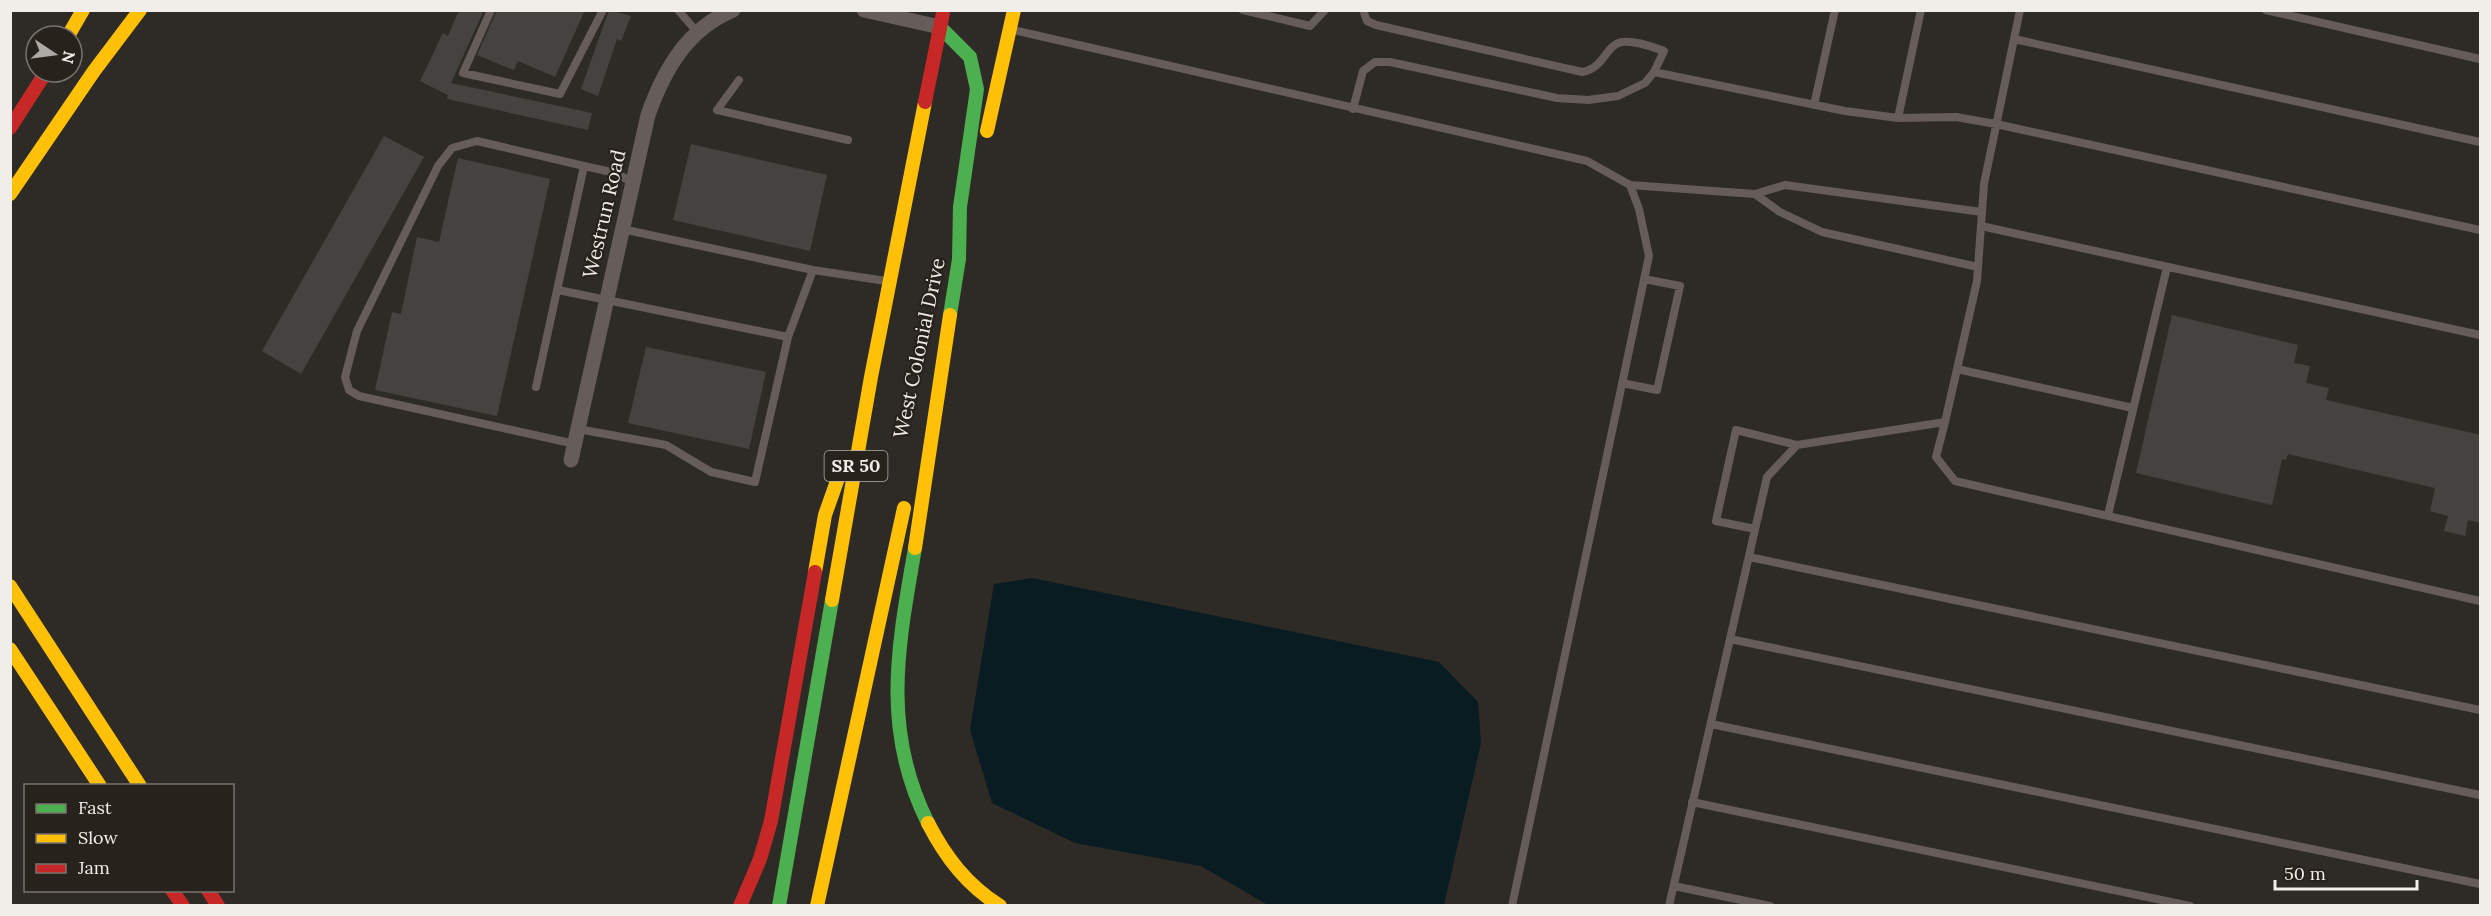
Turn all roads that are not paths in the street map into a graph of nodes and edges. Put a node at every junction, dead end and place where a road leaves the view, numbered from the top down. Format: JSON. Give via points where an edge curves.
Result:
{"nodes":[{"id":1,"x":83,"y":10,"type":"edge"},
{"id":2,"x":141,"y":10,"type":"edge"},
{"id":3,"x":492,"y":10,"type":"edge"},
{"id":4,"x":603,"y":10,"type":"edge"},
{"id":5,"x":678,"y":10,"type":"edge"},
{"id":6,"x":733,"y":10,"type":"edge"},
{"id":7,"x":864,"y":10,"type":"edge"},
{"id":8,"x":944,"y":10,"type":"edge"},
{"id":9,"x":1014,"y":10,"type":"edge"},
{"id":10,"x":1243,"y":10,"type":"edge"},
{"id":11,"x":1325,"y":10,"type":"edge"},
{"id":12,"x":1363,"y":10,"type":"edge"},
{"id":13,"x":1835,"y":10,"type":"edge"},
{"id":14,"x":1921,"y":10,"type":"edge"},
{"id":15,"x":2020,"y":10,"type":"edge"},
{"id":16,"x":2266,"y":10,"type":"edge"},
{"id":17,"x":994,"y":12,"type":"dead end"},
{"id":18,"x":75,"y":24,"type":"edge"},
{"id":19,"x":940,"y":27,"type":"junction"},
{"id":20,"x":1010,"y":29,"type":"junction"},
{"id":21,"x":698,"y":33,"type":"junction"},
{"id":22,"x":2014,"y":39,"type":"junction"},
{"id":23,"x":2481,"y":59,"type":"edge"},
{"id":24,"x":1654,"y":72,"type":"junction"},
{"id":25,"x":739,"y":80,"type":"dead end"},
{"id":26,"x":38,"y":84,"type":"edge"},
{"id":27,"x":1814,"y":105,"type":"junction"},
{"id":28,"x":1353,"y":109,"type":"junction"},
{"id":29,"x":1898,"y":118,"type":"junction"},
{"id":30,"x":1996,"y":124,"type":"junction"},
{"id":31,"x":10,"y":128,"type":"edge"},
{"id":32,"x":848,"y":140,"type":"dead end"},
{"id":33,"x":2481,"y":142,"type":"edge"},
{"id":34,"x":584,"y":166,"type":"junction"},
{"id":35,"x":633,"y":183,"type":"junction"},
{"id":36,"x":1630,"y":185,"type":"junction"},
{"id":37,"x":12,"y":192,"type":"edge"},
{"id":38,"x":1755,"y":194,"type":"junction"},
{"id":39,"x":1982,"y":212,"type":"junction"},
{"id":40,"x":1981,"y":226,"type":"junction"},
{"id":41,"x":622,"y":229,"type":"junction"},
{"id":42,"x":2481,"y":230,"type":"edge"},
{"id":43,"x":959,"y":259,"type":"junction"},
{"id":44,"x":1978,"y":267,"type":"junction"},
{"id":45,"x":2167,"y":267,"type":"junction"},
{"id":46,"x":813,"y":270,"type":"junction"},
{"id":47,"x":1644,"y":279,"type":"junction"},
{"id":48,"x":890,"y":282,"type":"junction"},
{"id":49,"x":558,"y":290,"type":"junction"},
{"id":50,"x":606,"y":301,"type":"junction"},
{"id":51,"x":2481,"y":335,"type":"edge"},
{"id":52,"x":788,"y":337,"type":"junction"},
{"id":53,"x":1957,"y":369,"type":"junction"},
{"id":54,"x":872,"y":377,"type":"junction"},
{"id":55,"x":1622,"y":383,"type":"junction"},
{"id":56,"x":536,"y":387,"type":"dead end"},
{"id":57,"x":2133,"y":408,"type":"junction"},
{"id":58,"x":1945,"y":422,"type":"junction"},
{"id":59,"x":577,"y":436,"type":"junction"},
{"id":60,"x":1797,"y":445,"type":"junction"},
{"id":61,"x":572,"y":460,"type":"dead end"},
{"id":62,"x":913,"y":467,"type":"dead end"},
{"id":63,"x":908,"y":490,"type":"dead end"},
{"id":64,"x":2108,"y":515,"type":"junction"},
{"id":65,"x":1755,"y":529,"type":"junction"},
{"id":66,"x":1749,"y":556,"type":"junction"},
{"id":67,"x":10,"y":586,"type":"edge"},
{"id":68,"x":2481,"y":601,"type":"edge"},
{"id":69,"x":1730,"y":639,"type":"junction"},
{"id":70,"x":10,"y":650,"type":"edge"},
{"id":71,"x":2481,"y":710,"type":"edge"},
{"id":72,"x":1710,"y":724,"type":"junction"},
{"id":73,"x":99,"y":784,"type":"edge"},
{"id":74,"x":139,"y":784,"type":"edge"},
{"id":75,"x":2481,"y":795,"type":"edge"},
{"id":76,"x":1692,"y":802,"type":"junction"},
{"id":77,"x":2481,"y":884,"type":"edge"},
{"id":78,"x":1674,"y":886,"type":"junction"},
{"id":79,"x":173,"y":892,"type":"edge"},
{"id":80,"x":209,"y":892,"type":"edge"},
{"id":81,"x":183,"y":906,"type":"edge"},
{"id":82,"x":218,"y":906,"type":"edge"},
{"id":83,"x":740,"y":906,"type":"edge"},
{"id":84,"x":779,"y":906,"type":"edge"},
{"id":85,"x":817,"y":906,"type":"edge"},
{"id":86,"x":1000,"y":906,"type":"edge"},
{"id":87,"x":1512,"y":906,"type":"edge"},
{"id":88,"x":1669,"y":906,"type":"edge"},
{"id":89,"x":1770,"y":906,"type":"edge"},
{"id":90,"x":2190,"y":906,"type":"edge"}],
"edges":[{"from":1,"to":18,"type":"highway"},
{"from":2,"to":37,"type":"highway","via":[[94,71]]},
{"from":3,"to":4,"type":"lane","via":[[463,73],[560,94]]},
{"from":5,"to":21,"type":"lane"},
{"from":6,"to":21,"type":"street","name":"Westrun Road","via":[[714,18]]},
{"from":7,"to":19,"type":"street"},
{"from":8,"to":19,"type":"highway","name":"West Colonial Drive","number":"SR 50"},
{"from":9,"to":20,"type":"highway","name":"West Colonial Drive","number":"SR 50"},
{"from":10,"to":11,"type":"lane","via":[[1310,26]]},
{"from":12,"to":24,"type":"lane","via":[[1367,21],[1376,26],[1582,72],[1598,67],[1620,42],[1630,42],[1664,51]]},
{"from":13,"to":27,"type":"lane"},
{"from":14,"to":29,"type":"lane"},
{"from":15,"to":22,"type":"lane"},
{"from":16,"to":23,"type":"lane"},
{"from":17,"to":20,"type":"highway"},
{"from":19,"to":43,"type":"highway","via":[[970,57],[977,89],[960,207]]},
{"from":19,"to":48,"type":"highway","name":"West Colonial Drive","number":"SR 50"},
{"from":20,"to":28,"type":"lane"},
{"from":20,"to":43,"type":"highway","name":"West Colonial Drive","number":"SR 50"},
{"from":21,"to":35,"type":"street","name":"Westrun Road","via":[[661,78],[648,115]]},
{"from":22,"to":30,"type":"lane"},
{"from":22,"to":33,"type":"lane"},
{"from":24,"to":27,"type":"lane"},
{"from":24,"to":28,"type":"lane","via":[[1645,84],[1618,96],[1573,100],[1382,61],[1363,71]]},
{"from":25,"to":32,"type":"lane","via":[[717,110]]},
{"from":26,"to":31,"type":"highway"},
{"from":27,"to":29,"type":"lane"},
{"from":28,"to":36,"type":"lane","via":[[1587,160]]},
{"from":29,"to":30,"type":"lane","via":[[1956,117]]},
{"from":30,"to":39,"type":"lane"},
{"from":30,"to":42,"type":"lane"},
{"from":34,"to":35,"type":"lane","via":[[616,173]]},
{"from":34,"to":49,"type":"lane"},
{"from":34,"to":59,"type":"lane","via":[[477,141],[453,148],[438,166],[357,331],[345,376],[349,390],[358,396]]},
{"from":35,"to":41,"type":"street","name":"Westrun Road"},
{"from":36,"to":38,"type":"lane"},
{"from":36,"to":47,"type":"lane","via":[[1649,256]]},
{"from":38,"to":39,"type":"lane","via":[[1785,185]]},
{"from":38,"to":44,"type":"lane","via":[[1780,212],[1822,232]]},
{"from":39,"to":40,"type":"lane"},
{"from":40,"to":44,"type":"lane"},
{"from":40,"to":45,"type":"lane"},
{"from":41,"to":46,"type":"lane"},
{"from":41,"to":50,"type":"street","name":"Westrun Road"},
{"from":43,"to":62,"type":"highway","name":"West Colonial Drive","number":"SR 50"},
{"from":43,"to":86,"type":"highway","via":[[905,608],[898,728],[904,762],[930,826],[952,864],[975,890]]},
{"from":44,"to":53,"type":"lane"},
{"from":45,"to":51,"type":"lane"},
{"from":45,"to":57,"type":"lane"},
{"from":46,"to":48,"type":"lane"},
{"from":46,"to":52,"type":"lane"},
{"from":47,"to":55,"type":"lane"},
{"from":47,"to":55,"type":"lane","via":[[1680,286],[1657,390]]},
{"from":48,"to":54,"type":"highway","name":"West Colonial Drive","number":"SR 50"},
{"from":49,"to":50,"type":"lane"},
{"from":49,"to":56,"type":"lane"},
{"from":50,"to":52,"type":"lane"},
{"from":50,"to":59,"type":"street","name":"Westrun Road"},
{"from":52,"to":59,"type":"lane","via":[[755,482],[711,472],[666,445]]},
{"from":53,"to":57,"type":"lane"},
{"from":53,"to":58,"type":"lane"},
{"from":54,"to":83,"type":"highway","via":[[825,515],[771,822]]},
{"from":54,"to":84,"type":"highway","name":"West Colonial Drive","number":"SR 50"},
{"from":55,"to":87,"type":"lane"},
{"from":57,"to":64,"type":"lane"},
{"from":58,"to":60,"type":"lane"},
{"from":58,"to":64,"type":"lane","via":[[1936,457],[1955,481]]},
{"from":59,"to":61,"type":"street","name":"Westrun Road"},
{"from":60,"to":65,"type":"lane","via":[[1767,477]]},
{"from":60,"to":65,"type":"lane","via":[[1736,430],[1716,520]]},
{"from":63,"to":85,"type":"highway","number":"SR 50"},
{"from":64,"to":68,"type":"lane"},
{"from":65,"to":66,"type":"lane"},
{"from":66,"to":69,"type":"lane"},
{"from":66,"to":71,"type":"lane"},
{"from":67,"to":74,"type":"highway"},
{"from":69,"to":72,"type":"lane"},
{"from":69,"to":75,"type":"lane"},
{"from":70,"to":73,"type":"highway"},
{"from":72,"to":76,"type":"lane"},
{"from":72,"to":77,"type":"lane"},
{"from":76,"to":78,"type":"lane"},
{"from":76,"to":90,"type":"lane"},
{"from":78,"to":88,"type":"lane"},
{"from":78,"to":89,"type":"lane"},
{"from":79,"to":81,"type":"highway"},
{"from":80,"to":82,"type":"highway"}]}
